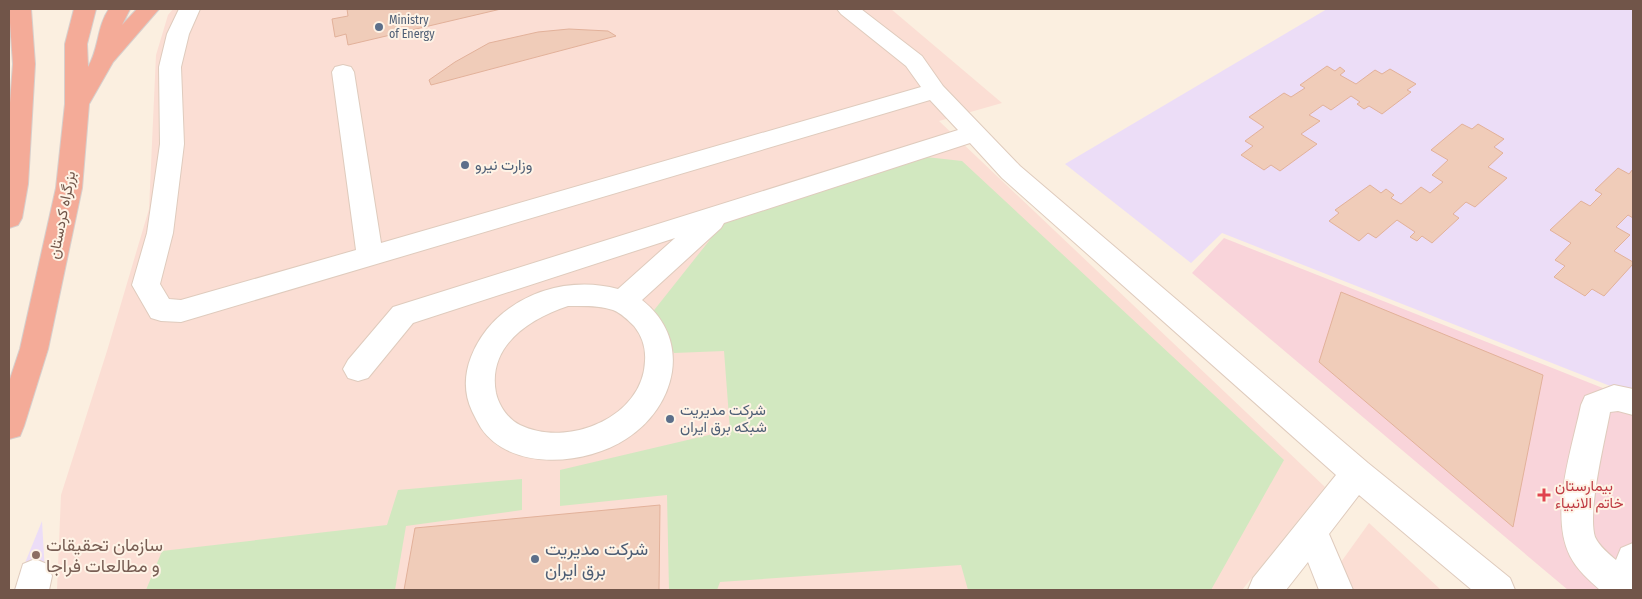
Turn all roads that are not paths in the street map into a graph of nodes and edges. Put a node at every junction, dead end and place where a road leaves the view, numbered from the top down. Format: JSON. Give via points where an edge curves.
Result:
{"nodes":[{"id":1,"x":20,"y":9,"type":"edge"},
{"id":2,"x":85,"y":9,"type":"edge"},
{"id":3,"x":120,"y":9,"type":"edge"},
{"id":4,"x":148,"y":9,"type":"edge"},
{"id":5,"x":189,"y":9,"type":"edge"},
{"id":6,"x":848,"y":9,"type":"edge"},
{"id":7,"x":103,"y":60,"type":"junction"},
{"id":8,"x":343,"y":72,"type":"dead end"},
{"id":9,"x":935,"y":90,"type":"junction"},
{"id":10,"x":77,"y":104,"type":"junction"},
{"id":11,"x":975,"y":133,"type":"junction"},
{"id":12,"x":718,"y":215,"type":"junction"},
{"id":13,"x":9,"y":218,"type":"edge"},
{"id":14,"x":370,"y":257,"type":"junction"},
{"id":15,"x":622,"y":302,"type":"junction"},
{"id":16,"x":358,"y":369,"type":"dead end"},
{"id":17,"x":1633,"y":402,"type":"edge"},
{"id":18,"x":9,"y":426,"type":"edge"},
{"id":19,"x":1357,"y":473,"type":"junction"},
{"id":20,"x":1311,"y":531,"type":"junction"},
{"id":21,"x":1633,"y":559,"type":"edge"},
{"id":22,"x":1265,"y":590,"type":"edge"},
{"id":23,"x":1336,"y":590,"type":"edge"},
{"id":24,"x":1498,"y":590,"type":"edge"},
{"id":25,"x":1627,"y":590,"type":"edge"}],
"edges":[{"from":1,"to":13,"type":"highway","via":[[24,64],[16,184]]},
{"from":2,"to":10,"type":"highway","via":[[76,44]]},
{"from":3,"to":7,"type":"highway","name":"بزرگراه کردستان","via":[[113,20]]},
{"from":4,"to":7,"type":"highway"},
{"from":5,"to":14,"type":"lane","via":[[178,34],[170,66],[172,144],[160,233],[146,285],[161,310],[181,311]]},
{"from":6,"to":9,"type":"lane","via":[[914,60]]},
{"from":7,"to":10,"type":"highway","name":"بزرگراه کردستان"},
{"from":8,"to":14,"type":"lane"},
{"from":9,"to":11,"type":"lane"},
{"from":9,"to":14,"type":"lane"},
{"from":10,"to":18,"type":"highway","name":"بزرگراه کردستان","via":[[69,188],[34,349]]},
{"from":11,"to":12,"type":"lane"},
{"from":11,"to":19,"type":"lane","via":[[1010,172]]},
{"from":12,"to":15,"type":"lane"},
{"from":12,"to":16,"type":"lane","via":[[403,315]]},
{"from":15,"to":15,"type":"lane","via":[[596,295],[568,295],[541,303],[515,318],[495,338],[482,362],[479,387],[485,410],[501,430],[526,443],[556,448],[588,442],[617,429],[641,408],[656,384],[661,358],[656,335],[642,315]]},
{"from":17,"to":25,"type":"lane","via":[[1614,398],[1596,405],[1577,530],[1582,546]]},
{"from":19,"to":20,"type":"lane"},
{"from":19,"to":24,"type":"lane"},
{"from":20,"to":22,"type":"lane"},
{"from":20,"to":23,"type":"lane"},
{"from":21,"to":25,"type":"lane"}]}
